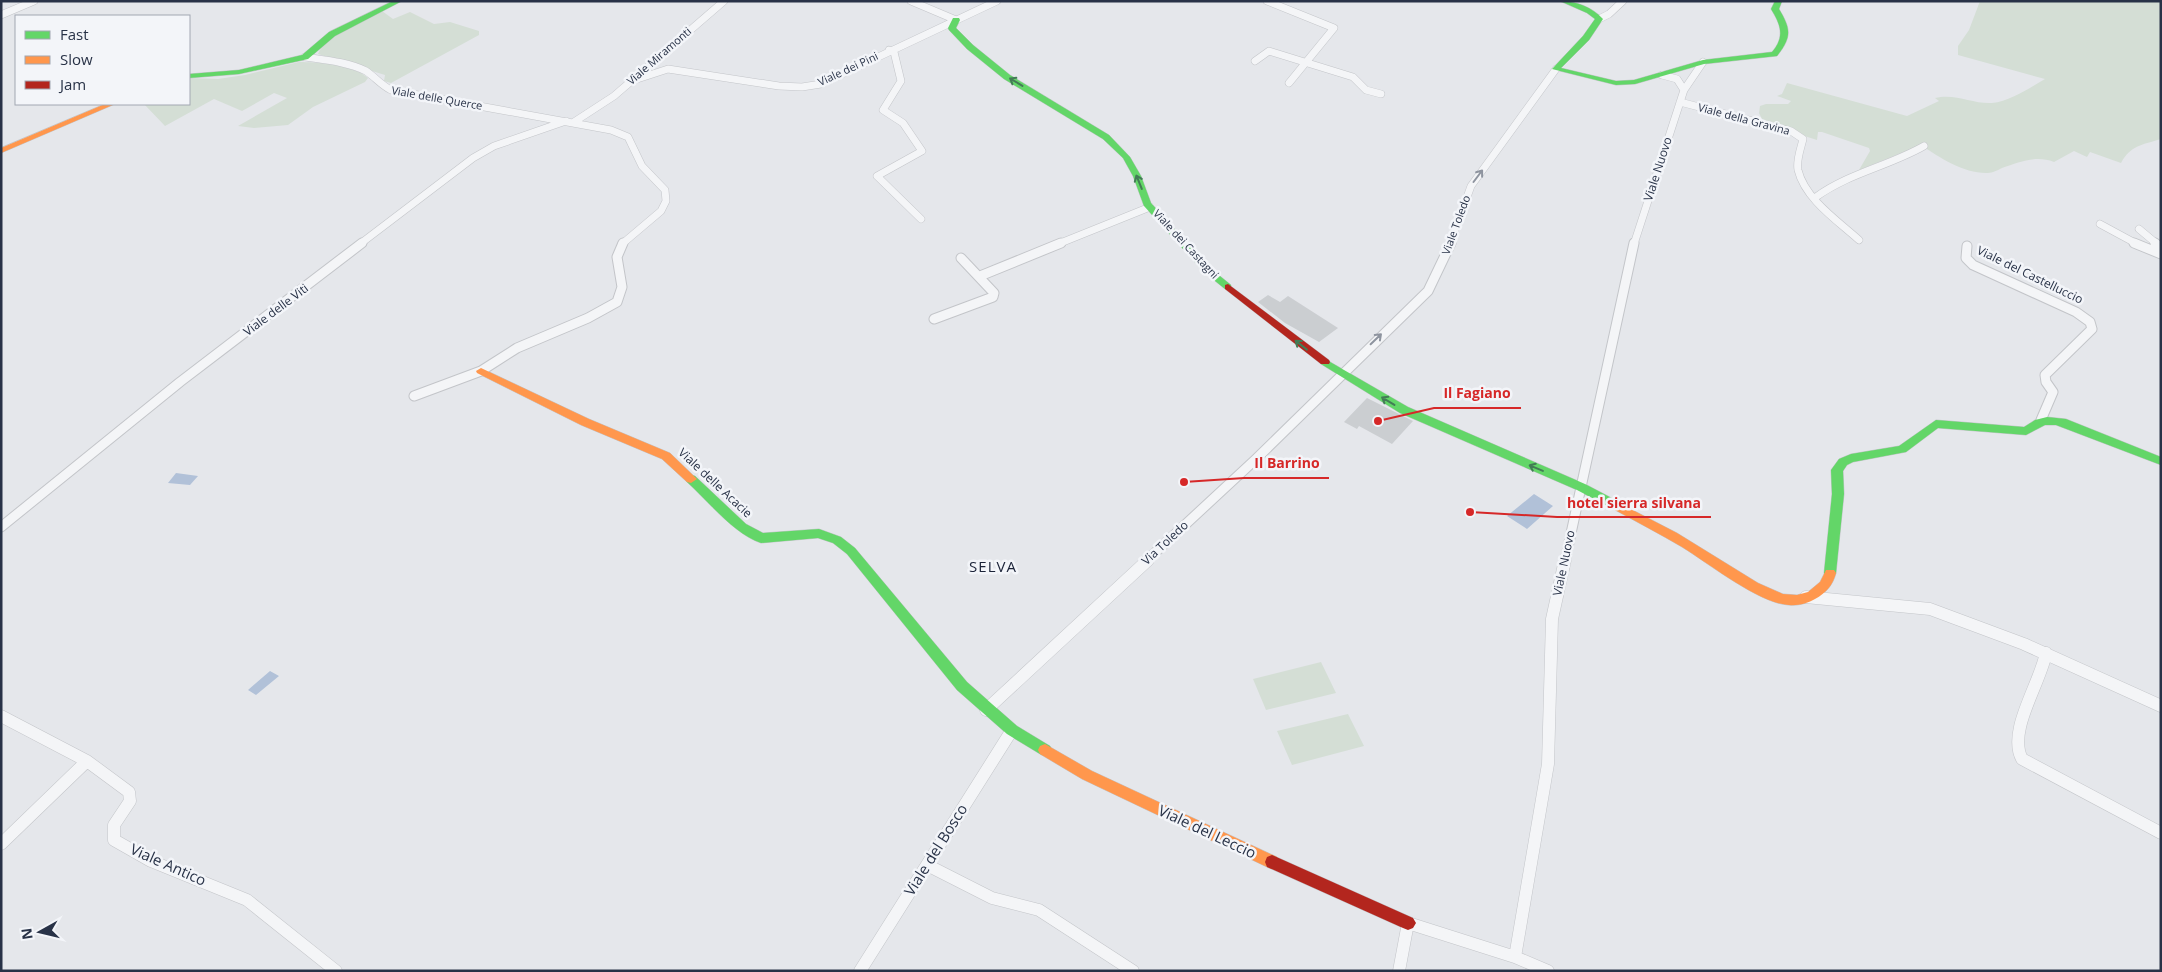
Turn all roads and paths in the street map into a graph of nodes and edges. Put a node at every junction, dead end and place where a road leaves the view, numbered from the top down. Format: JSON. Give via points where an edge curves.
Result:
{"nodes":[{"id":1,"x":34,"y":1,"type":"edge"},
{"id":2,"x":399,"y":1,"type":"edge"},
{"id":3,"x":724,"y":1,"type":"edge"},
{"id":4,"x":911,"y":1,"type":"edge"},
{"id":5,"x":997,"y":1,"type":"edge"},
{"id":6,"x":1562,"y":1,"type":"edge"},
{"id":7,"x":1623,"y":1,"type":"edge"},
{"id":8,"x":1779,"y":1,"type":"edge"},
{"id":9,"x":1271,"y":2,"type":"edge"},
{"id":10,"x":1,"y":15,"type":"edge"},
{"id":11,"x":1599,"y":19,"type":"junction"},
{"id":12,"x":956,"y":20,"type":"junction"},
{"id":13,"x":889,"y":50,"type":"junction"},
{"id":14,"x":305,"y":57,"type":"junction"},
{"id":15,"x":1255,"y":61,"type":"dead end"},
{"id":16,"x":1306,"y":62,"type":"junction"},
{"id":17,"x":1703,"y":62,"type":"junction"},
{"id":18,"x":1680,"y":69,"type":"junction"},
{"id":19,"x":1556,"y":70,"type":"junction"},
{"id":20,"x":1662,"y":75,"type":"junction"},
{"id":21,"x":190,"y":76,"type":"edge"},
{"id":22,"x":1691,"y":77,"type":"junction"},
{"id":23,"x":631,"y":81,"type":"junction"},
{"id":24,"x":1290,"y":83,"type":"dead end"},
{"id":25,"x":1683,"y":86,"type":"junction"},
{"id":26,"x":1381,"y":94,"type":"dead end"},
{"id":27,"x":1680,"y":102,"type":"junction"},
{"id":28,"x":109,"y":105,"type":"edge"},
{"id":29,"x":570,"y":122,"type":"junction"},
{"id":30,"x":1924,"y":146,"type":"dead end"},
{"id":31,"x":1,"y":151,"type":"edge"},
{"id":32,"x":1816,"y":198,"type":"junction"},
{"id":33,"x":1150,"y":207,"type":"junction"},
{"id":34,"x":921,"y":219,"type":"dead end"},
{"id":35,"x":2100,"y":224,"type":"dead end"},
{"id":36,"x":2139,"y":229,"type":"dead end"},
{"id":37,"x":1859,"y":240,"type":"dead end"},
{"id":38,"x":1967,"y":246,"type":"dead end"},
{"id":39,"x":2161,"y":248,"type":"edge"},
{"id":40,"x":2161,"y":254,"type":"edge"},
{"id":41,"x":961,"y":258,"type":"dead end"},
{"id":42,"x":980,"y":276,"type":"junction"},
{"id":43,"x":934,"y":319,"type":"dead end"},
{"id":44,"x":481,"y":371,"type":"junction"},
{"id":45,"x":1341,"y":373,"type":"junction"},
{"id":46,"x":414,"y":396,"type":"dead end"},
{"id":47,"x":2042,"y":420,"type":"junction"},
{"id":48,"x":2161,"y":461,"type":"edge"},
{"id":49,"x":1581,"y":487,"type":"junction"},
{"id":50,"x":1,"y":527,"type":"edge"},
{"id":51,"x":1806,"y":597,"type":"junction"},
{"id":52,"x":2046,"y":653,"type":"junction"},
{"id":53,"x":2161,"y":706,"type":"edge"},
{"id":54,"x":986,"y":710,"type":"junction"},
{"id":55,"x":1,"y":716,"type":"edge"},
{"id":56,"x":1012,"y":730,"type":"junction"},
{"id":57,"x":87,"y":761,"type":"junction"},
{"id":58,"x":2161,"y":833,"type":"edge"},
{"id":59,"x":1,"y":844,"type":"edge"},
{"id":60,"x":927,"y":865,"type":"junction"},
{"id":61,"x":1408,"y":923,"type":"junction"},
{"id":62,"x":1515,"y":957,"type":"junction"},
{"id":63,"x":336,"y":971,"type":"edge"},
{"id":64,"x":860,"y":971,"type":"edge"},
{"id":65,"x":1133,"y":971,"type":"edge"},
{"id":66,"x":1399,"y":971,"type":"edge"},
{"id":67,"x":1548,"y":971,"type":"edge"}],
"edges":[{"from":1,"to":10,"type":"street"},
{"from":2,"to":14,"type":"street","via":[[332,34]]},
{"from":3,"to":23,"type":"street","name":"Viale Miramonti"},
{"from":4,"to":12,"type":"street"},
{"from":5,"to":12,"type":"street","name":"Viale dei Pini"},
{"from":6,"to":11,"type":"street","via":[[1590,11]]},
{"from":7,"to":11,"type":"street"},
{"from":8,"to":17,"type":"street","via":[[1775,9],[1786,25],[1782,47],[1774,54]]},
{"from":9,"to":16,"type":"street","via":[[1334,28]]},
{"from":11,"to":19,"type":"street","name":"Viale Toledo"},
{"from":12,"to":13,"type":"street","name":"Viale dei Pini"},
{"from":33,"to":12,"type":"street","name":"Viale dei Castagni","one_way":true,"via":[[1126,158],[1106,138],[1089,124],[1007,77],[952,28]]},
{"from":13,"to":23,"type":"street","name":"Viale dei Pini","via":[[821,84],[802,87],[668,68]]},
{"from":13,"to":34,"type":"street","via":[[894,52],[901,81],[884,110],[903,123],[922,151],[877,176]]},
{"from":14,"to":21,"type":"street","name":"Viale delle Querce","via":[[239,72]]},
{"from":14,"to":29,"type":"street","name":"Viale delle Querce","via":[[353,67],[370,74],[381,86],[391,90]]},
{"from":15,"to":16,"type":"street","via":[[1269,51]]},
{"from":16,"to":24,"type":"street"},
{"from":16,"to":26,"type":"street","via":[[1353,77],[1366,90]]},
{"from":17,"to":18,"type":"street"},
{"from":17,"to":22,"type":"street","name":"Viale Nuovo"},
{"from":18,"to":20,"type":"street"},
{"from":18,"to":22,"type":"street"},
{"from":18,"to":25,"type":"street","name":"Viale Nuovo"},
{"from":19,"to":20,"type":"street","via":[[1616,83]]},
{"from":45,"to":19,"type":"street","name":"Viale Toledo","one_way":true,"via":[[1428,291],[1453,239],[1471,186]]},
{"from":20,"to":25,"type":"street","via":[[1670,76]]},
{"from":22,"to":25,"type":"street","name":"Viale Nuovo"},
{"from":23,"to":29,"type":"street","name":"Viale Miramonti"},
{"from":25,"to":27,"type":"street","name":"Viale Nuovo"},
{"from":27,"to":32,"type":"street","name":"Viale della Gravina","via":[[1798,135],[1803,139],[1798,170]]},
{"from":27,"to":49,"type":"street","name":"Viale Nuovo","via":[[1636,236]]},
{"from":28,"to":31,"type":"street"},
{"from":29,"to":44,"type":"street","name":"Viale delle Querce","via":[[628,137],[642,166],[664,190],[666,201],[661,212],[622,245],[617,257],[622,287],[617,302],[517,348]]},
{"from":29,"to":50,"type":"street","name":"Viale delle Viti","via":[[494,146],[473,158],[180,382]]},
{"from":30,"to":32,"type":"street","via":[[1896,161],[1833,184]]},
{"from":32,"to":37,"type":"street","name":"Viale della Gravina"},
{"from":33,"to":42,"type":"street"},
{"from":45,"to":33,"type":"street","name":"Viale dei Castagni","one_way":true,"via":[[1207,270]]},
{"from":35,"to":40,"type":"street","via":[[2145,249]]},
{"from":36,"to":39,"type":"street"},
{"from":38,"to":47,"type":"street","name":"Viale del Castelluccio","via":[[1966,258],[1973,264],[2076,312],[2090,322],[2092,328],[2045,375],[2053,392]]},
{"from":41,"to":42,"type":"street"},
{"from":42,"to":43,"type":"street","via":[[994,293],[993,297]]},
{"from":44,"to":46,"type":"street"},
{"from":44,"to":54,"type":"street","name":"Viale delle Acacie","via":[[584,422],[666,456],[742,527],[761,538],[819,533],[837,540],[851,551],[962,686]]},
{"from":49,"to":45,"type":"street","name":"Viale dei Castagni","one_way":true,"via":[[1404,410]]},
{"from":45,"to":54,"type":"street","name":"Via Toledo","via":[[1257,458]]},
{"from":47,"to":48,"type":"street","via":[[2062,422]]},
{"from":47,"to":51,"type":"street","via":[[2026,431],[1936,424],[1902,449],[1843,462],[1837,470],[1838,494],[1830,578],[1819,592]]},
{"from":49,"to":51,"type":"street","via":[[1784,600]]},
{"from":49,"to":62,"type":"street","name":"Viale Nuovo","via":[[1552,619],[1548,764]]},
{"from":51,"to":52,"type":"street","via":[[1930,609]]},
{"from":52,"to":53,"type":"street"},
{"from":52,"to":58,"type":"street","via":[[2044,668],[2021,723],[2017,749],[2022,760]]},
{"from":54,"to":56,"type":"street","name":"Viale delle Acacie"},
{"from":55,"to":57,"type":"street","name":"Viale Antico"},
{"from":56,"to":60,"type":"street","name":"Viale del Bosco"},
{"from":56,"to":61,"type":"street","name":"Viale del Leccio","via":[[1096,779],[1217,838]]},
{"from":57,"to":59,"type":"street"},
{"from":57,"to":63,"type":"street","name":"Viale Antico","via":[[129,792],[130,801],[114,825],[114,840],[151,860],[247,900]]},
{"from":60,"to":64,"type":"street","name":"Viale del Bosco"},
{"from":60,"to":65,"type":"street","via":[[992,898],[1039,910]]},
{"from":61,"to":62,"type":"street","name":"Viale del Leccio"},
{"from":61,"to":66,"type":"street"},
{"from":62,"to":67,"type":"street","name":"Viale del Leccio"}]}
